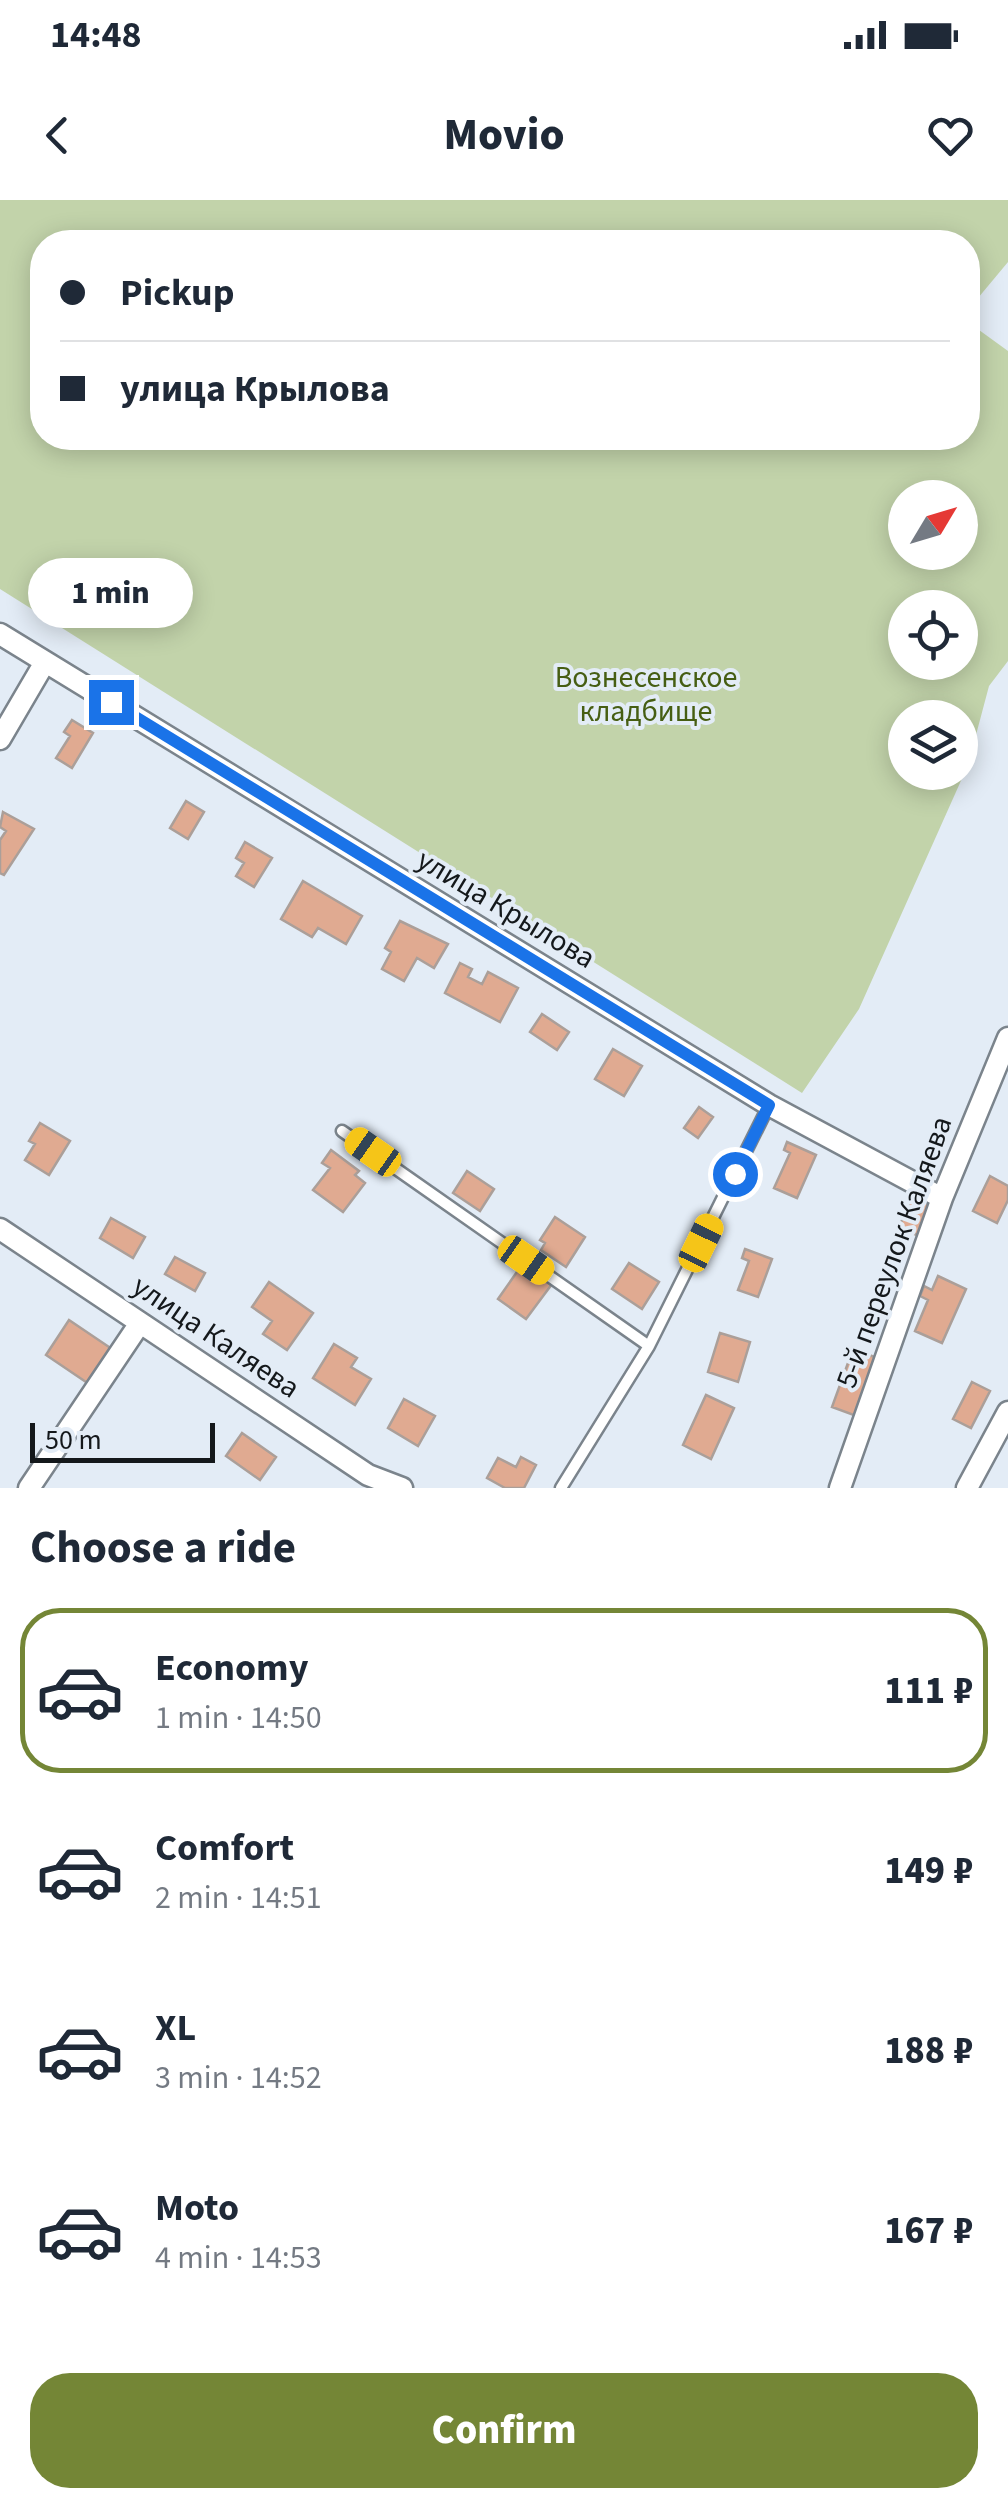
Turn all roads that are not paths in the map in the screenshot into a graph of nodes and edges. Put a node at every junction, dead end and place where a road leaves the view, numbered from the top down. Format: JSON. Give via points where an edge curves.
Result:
{"nodes":[{"id":1,"x":0,"y":634,"type":"edge"},
{"id":2,"x":46,"y":662,"type":"junction"},
{"id":3,"x":0,"y":739,"type":"edge"},
{"id":4,"x":1008,"y":1038,"type":"edge"},
{"id":5,"x":769,"y":1105,"type":"junction"},
{"id":6,"x":342,"y":1130,"type":"dead end"},
{"id":7,"x":942,"y":1198,"type":"junction"},
{"id":8,"x":0,"y":1229,"type":"edge"},
{"id":9,"x":140,"y":1322,"type":"junction"},
{"id":10,"x":649,"y":1346,"type":"junction"},
{"id":11,"x":1008,"y":1412,"type":"edge"},
{"id":12,"x":29,"y":1488,"type":"edge"},
{"id":13,"x":402,"y":1488,"type":"edge"},
{"id":14,"x":561,"y":1488,"type":"edge"},
{"id":15,"x":840,"y":1488,"type":"edge"},
{"id":16,"x":967,"y":1488,"type":"edge"}],
"edges":[{"from":1,"to":2,"type":"street","name":"улица Крылова"},
{"from":2,"to":3,"type":"street"},
{"from":2,"to":5,"type":"street","name":"улица Крылова"},
{"from":4,"to":7,"type":"street","name":"5-й переулок Каляева"},
{"from":5,"to":7,"type":"street","name":"улица Крылова"},
{"from":5,"to":10,"type":"lane"},
{"from":6,"to":10,"type":"lane"},
{"from":7,"to":15,"type":"street","name":"5-й переулок Каляева"},
{"from":8,"to":9,"type":"street","name":"улица Каляева"},
{"from":9,"to":12,"type":"street"},
{"from":9,"to":13,"type":"street","name":"улица Каляева","via":[[368,1475]]},
{"from":10,"to":14,"type":"lane"},
{"from":11,"to":16,"type":"street"}]}
